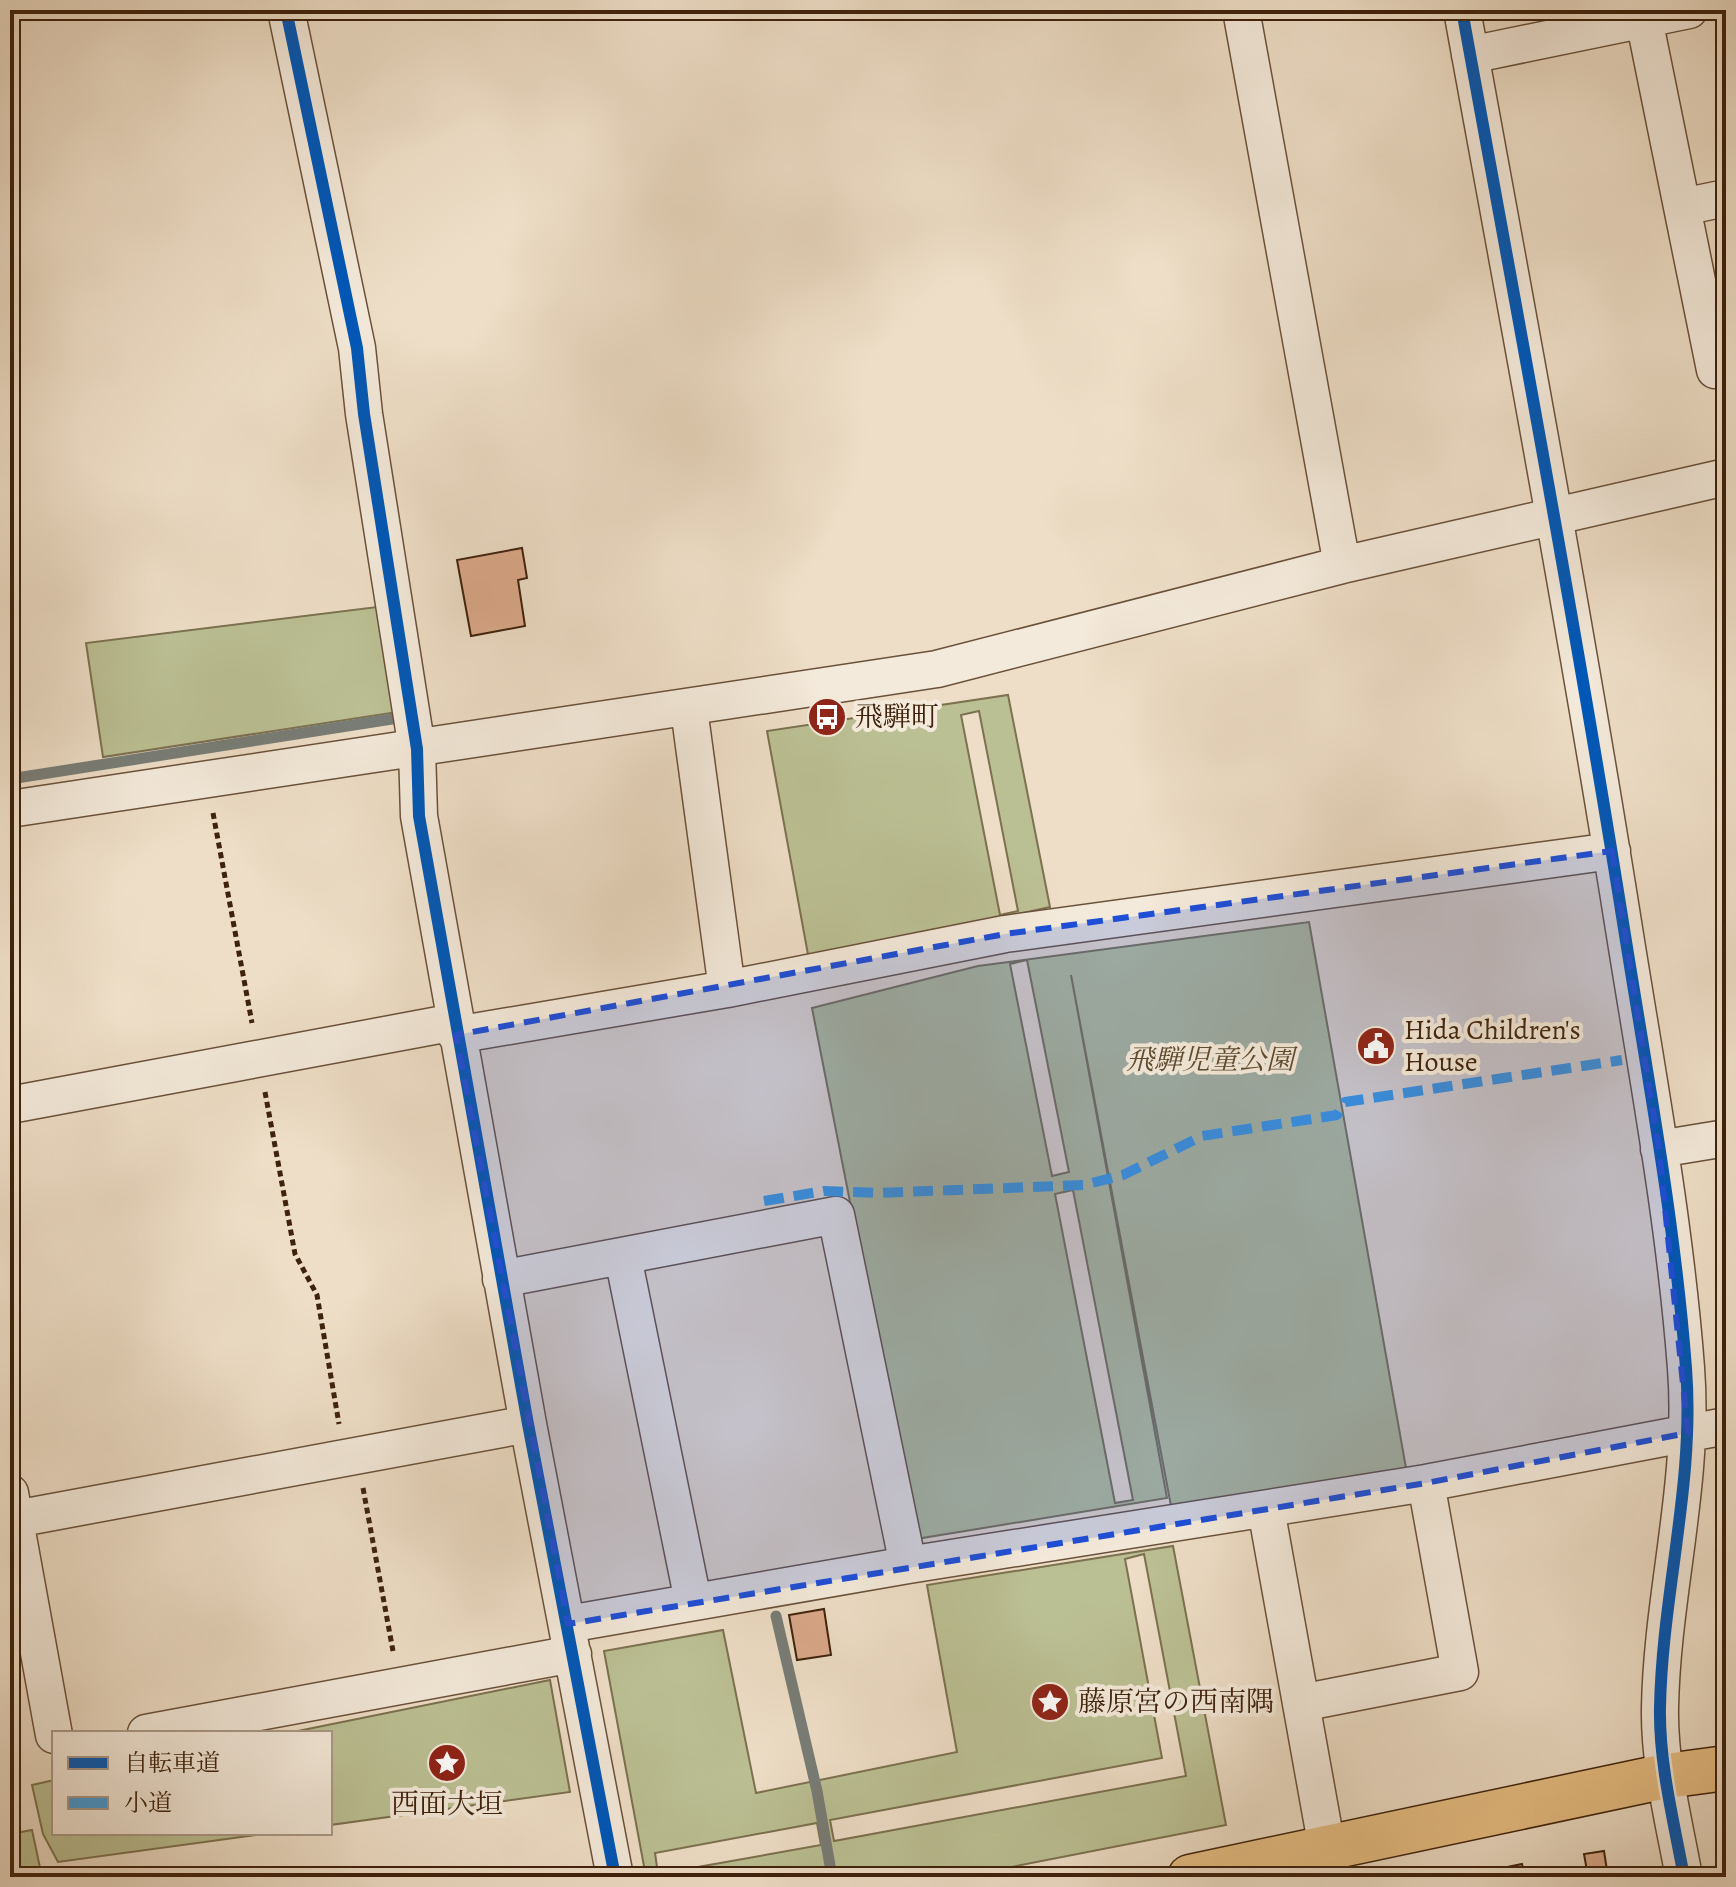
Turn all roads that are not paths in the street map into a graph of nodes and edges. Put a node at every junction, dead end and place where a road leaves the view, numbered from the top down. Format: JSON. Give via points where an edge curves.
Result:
{"nodes":[{"id":1,"x":286,"y":10,"type":"edge"},
{"id":2,"x":1241,"y":10,"type":"edge"},
{"id":3,"x":1462,"y":10,"type":"edge"},
{"id":4,"x":1689,"y":10,"type":"edge"},
{"id":5,"x":1644,"y":19,"type":"junction"},
{"id":6,"x":1470,"y":55,"type":"junction"},
{"id":7,"x":1726,"y":198,"type":"edge"},
{"id":8,"x":1682,"y":207,"type":"junction"},
{"id":9,"x":1726,"y":367,"type":"edge"},
{"id":10,"x":1726,"y":477,"type":"edge"},
{"id":11,"x":1554,"y":514,"type":"junction"},
{"id":12,"x":1342,"y":565,"type":"junction"},
{"id":13,"x":689,"y":709,"type":"junction"},
{"id":14,"x":417,"y":749,"type":"junction"},
{"id":15,"x":10,"y":809,"type":"edge"},
{"id":16,"x":1612,"y":851,"type":"junction"},
{"id":17,"x":727,"y":989,"type":"junction"},
{"id":18,"x":456,"y":1028,"type":"junction"},
{"id":19,"x":10,"y":1105,"type":"edge"},
{"id":20,"x":1726,"y":1138,"type":"edge"},
{"id":21,"x":1659,"y":1149,"type":"junction"},
{"id":22,"x":623,"y":1257,"type":"junction"},
{"id":23,"x":501,"y":1279,"type":"junction"},
{"id":24,"x":528,"y":1424,"type":"junction"},
{"id":25,"x":1726,"y":1426,"type":"edge"},
{"id":26,"x":1688,"y":1433,"type":"junction"},
{"id":27,"x":1426,"y":1483,"type":"junction"},
{"id":28,"x":1266,"y":1509,"type":"junction"},
{"id":29,"x":12,"y":1511,"type":"edge"},
{"id":30,"x":908,"y":1565,"type":"junction"},
{"id":31,"x":693,"y":1601,"type":"junction"},
{"id":32,"x":570,"y":1639,"type":"junction"},
{"id":33,"x":1301,"y":1703,"type":"junction"},
{"id":34,"x":53,"y":1731,"type":"edge"},
{"id":35,"x":157,"y":1731,"type":"edge"},
{"id":36,"x":1726,"y":1768,"type":"edge"},
{"id":37,"x":1666,"y":1776,"type":"junction"},
{"id":38,"x":1327,"y":1848,"type":"junction"},
{"id":39,"x":615,"y":1877,"type":"edge"},
{"id":40,"x":1190,"y":1877,"type":"edge"},
{"id":41,"x":1684,"y":1877,"type":"edge"}],
"edges":[{"from":1,"to":14,"type":"street","via":[[357,348]]},
{"from":2,"to":12,"type":"street"},
{"from":3,"to":6,"type":"street"},
{"from":4,"to":5,"type":"street"},
{"from":5,"to":6,"type":"street"},
{"from":5,"to":8,"type":"street"},
{"from":6,"to":11,"type":"street"},
{"from":7,"to":8,"type":"street"},
{"from":8,"to":9,"type":"street","via":[[1715,370]]},
{"from":10,"to":11,"type":"street"},
{"from":11,"to":12,"type":"street"},
{"from":11,"to":16,"type":"street"},
{"from":12,"to":13,"type":"street","via":[[991,657]]},
{"from":13,"to":14,"type":"street"},
{"from":13,"to":17,"type":"street"},
{"from":14,"to":15,"type":"street"},
{"from":14,"to":18,"type":"street","via":[[419,816]]},
{"from":16,"to":17,"type":"street","via":[[1005,934]]},
{"from":16,"to":21,"type":"street"},
{"from":17,"to":18,"type":"street"},
{"from":18,"to":19,"type":"street"},
{"from":18,"to":23,"type":"street"},
{"from":20,"to":21,"type":"street"},
{"from":21,"to":26,"type":"street","via":[[1687,1370]]},
{"from":22,"to":23,"type":"street"},
{"from":22,"to":30,"type":"street","via":[[836,1215]]},
{"from":22,"to":31,"type":"street"},
{"from":23,"to":24,"type":"street"},
{"from":24,"to":29,"type":"street"},
{"from":24,"to":32,"type":"street"},
{"from":25,"to":26,"type":"street"},
{"from":26,"to":27,"type":"street"},
{"from":26,"to":37,"type":"street","via":[[1662,1664]]},
{"from":27,"to":28,"type":"street"},
{"from":27,"to":33,"type":"street","via":[[1460,1672]]},
{"from":28,"to":30,"type":"street"},
{"from":28,"to":33,"type":"street"},
{"from":29,"to":34,"type":"street"},
{"from":30,"to":31,"type":"street"},
{"from":31,"to":32,"type":"street"},
{"from":32,"to":35,"type":"street","via":[[400,1687]]},
{"from":32,"to":39,"type":"street"},
{"from":33,"to":38,"type":"street"},
{"from":36,"to":37,"type":"main road"},
{"from":37,"to":38,"type":"main road"},
{"from":37,"to":41,"type":"street"},
{"from":38,"to":40,"type":"main road"}]}
